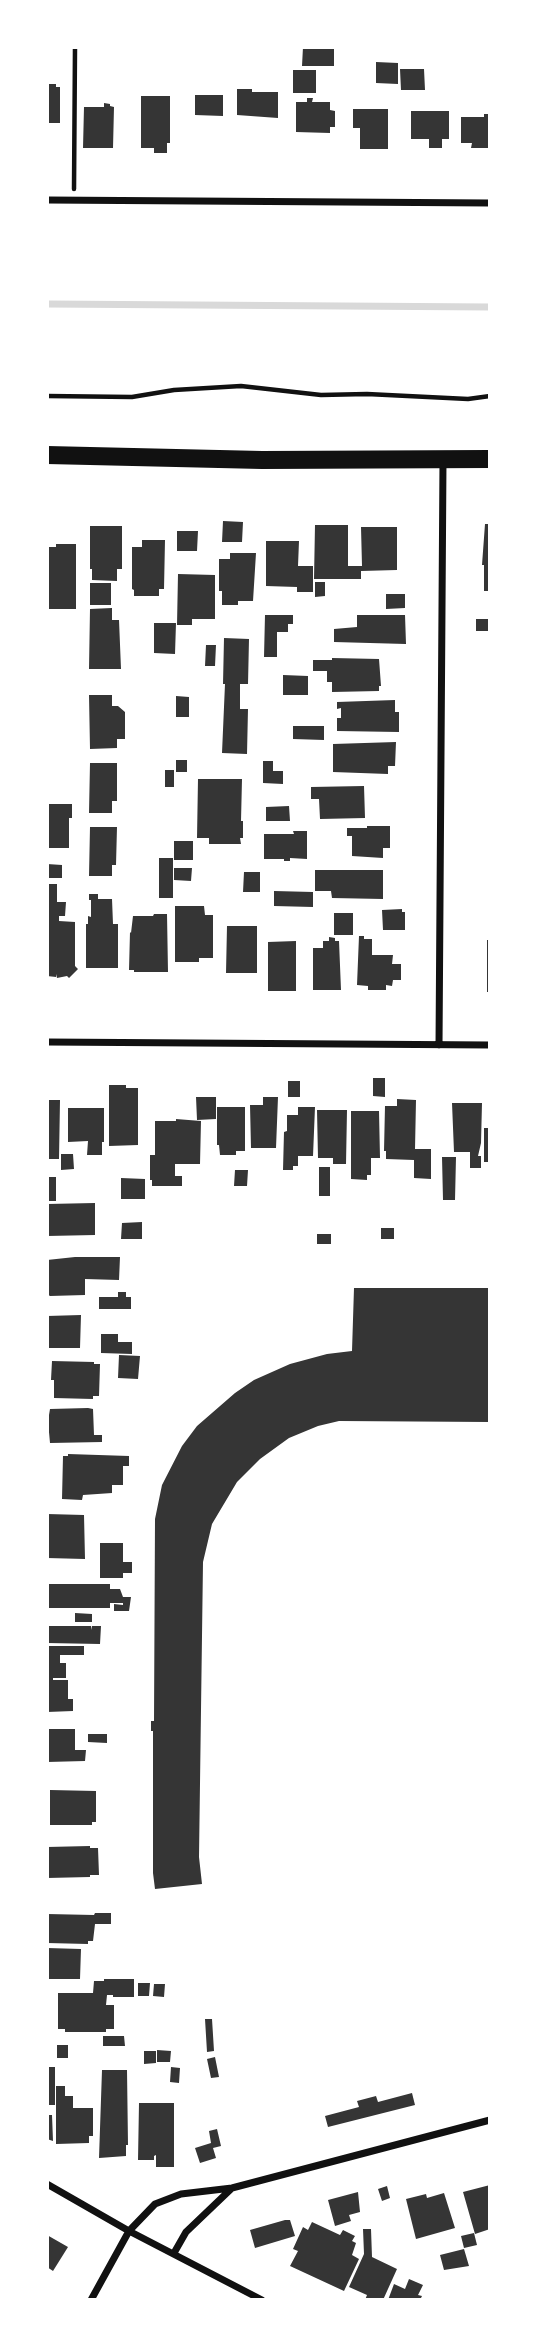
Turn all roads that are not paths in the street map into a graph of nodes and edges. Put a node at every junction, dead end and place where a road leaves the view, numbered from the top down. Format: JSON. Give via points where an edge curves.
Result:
{"nodes":[{"id":1,"x":47,"y":200,"type":"edge"},
{"id":2,"x":490,"y":203,"type":"edge"},
{"id":3,"x":47,"y":455,"type":"edge"},
{"id":4,"x":443,"y":459,"type":"junction"},
{"id":5,"x":490,"y":459,"type":"edge"},
{"id":6,"x":47,"y":1042,"type":"edge"},
{"id":7,"x":439,"y":1045,"type":"junction"},
{"id":8,"x":490,"y":1045,"type":"edge"},
{"id":9,"x":490,"y":2120,"type":"edge"},
{"id":10,"x":47,"y":2184,"type":"edge"},
{"id":11,"x":232,"y":2188,"type":"junction"},
{"id":12,"x":129,"y":2231,"type":"junction"},
{"id":13,"x":174,"y":2253,"type":"junction"},
{"id":14,"x":91,"y":2300,"type":"edge"},
{"id":15,"x":262,"y":2300,"type":"edge"}],
"edges":[{"from":1,"to":2,"type":"street"},
{"from":3,"to":4,"type":"main road"},
{"from":4,"to":5,"type":"main road"},
{"from":4,"to":7,"type":"street"},
{"from":6,"to":7,"type":"street"},
{"from":7,"to":8,"type":"street"},
{"from":9,"to":11,"type":"street"},
{"from":10,"to":12,"type":"street"},
{"from":11,"to":12,"type":"street","via":[[181,2194],[155,2204]]},
{"from":11,"to":13,"type":"street","via":[[186,2232]]},
{"from":12,"to":13,"type":"street"},
{"from":12,"to":14,"type":"street"},
{"from":13,"to":15,"type":"street"}]}
